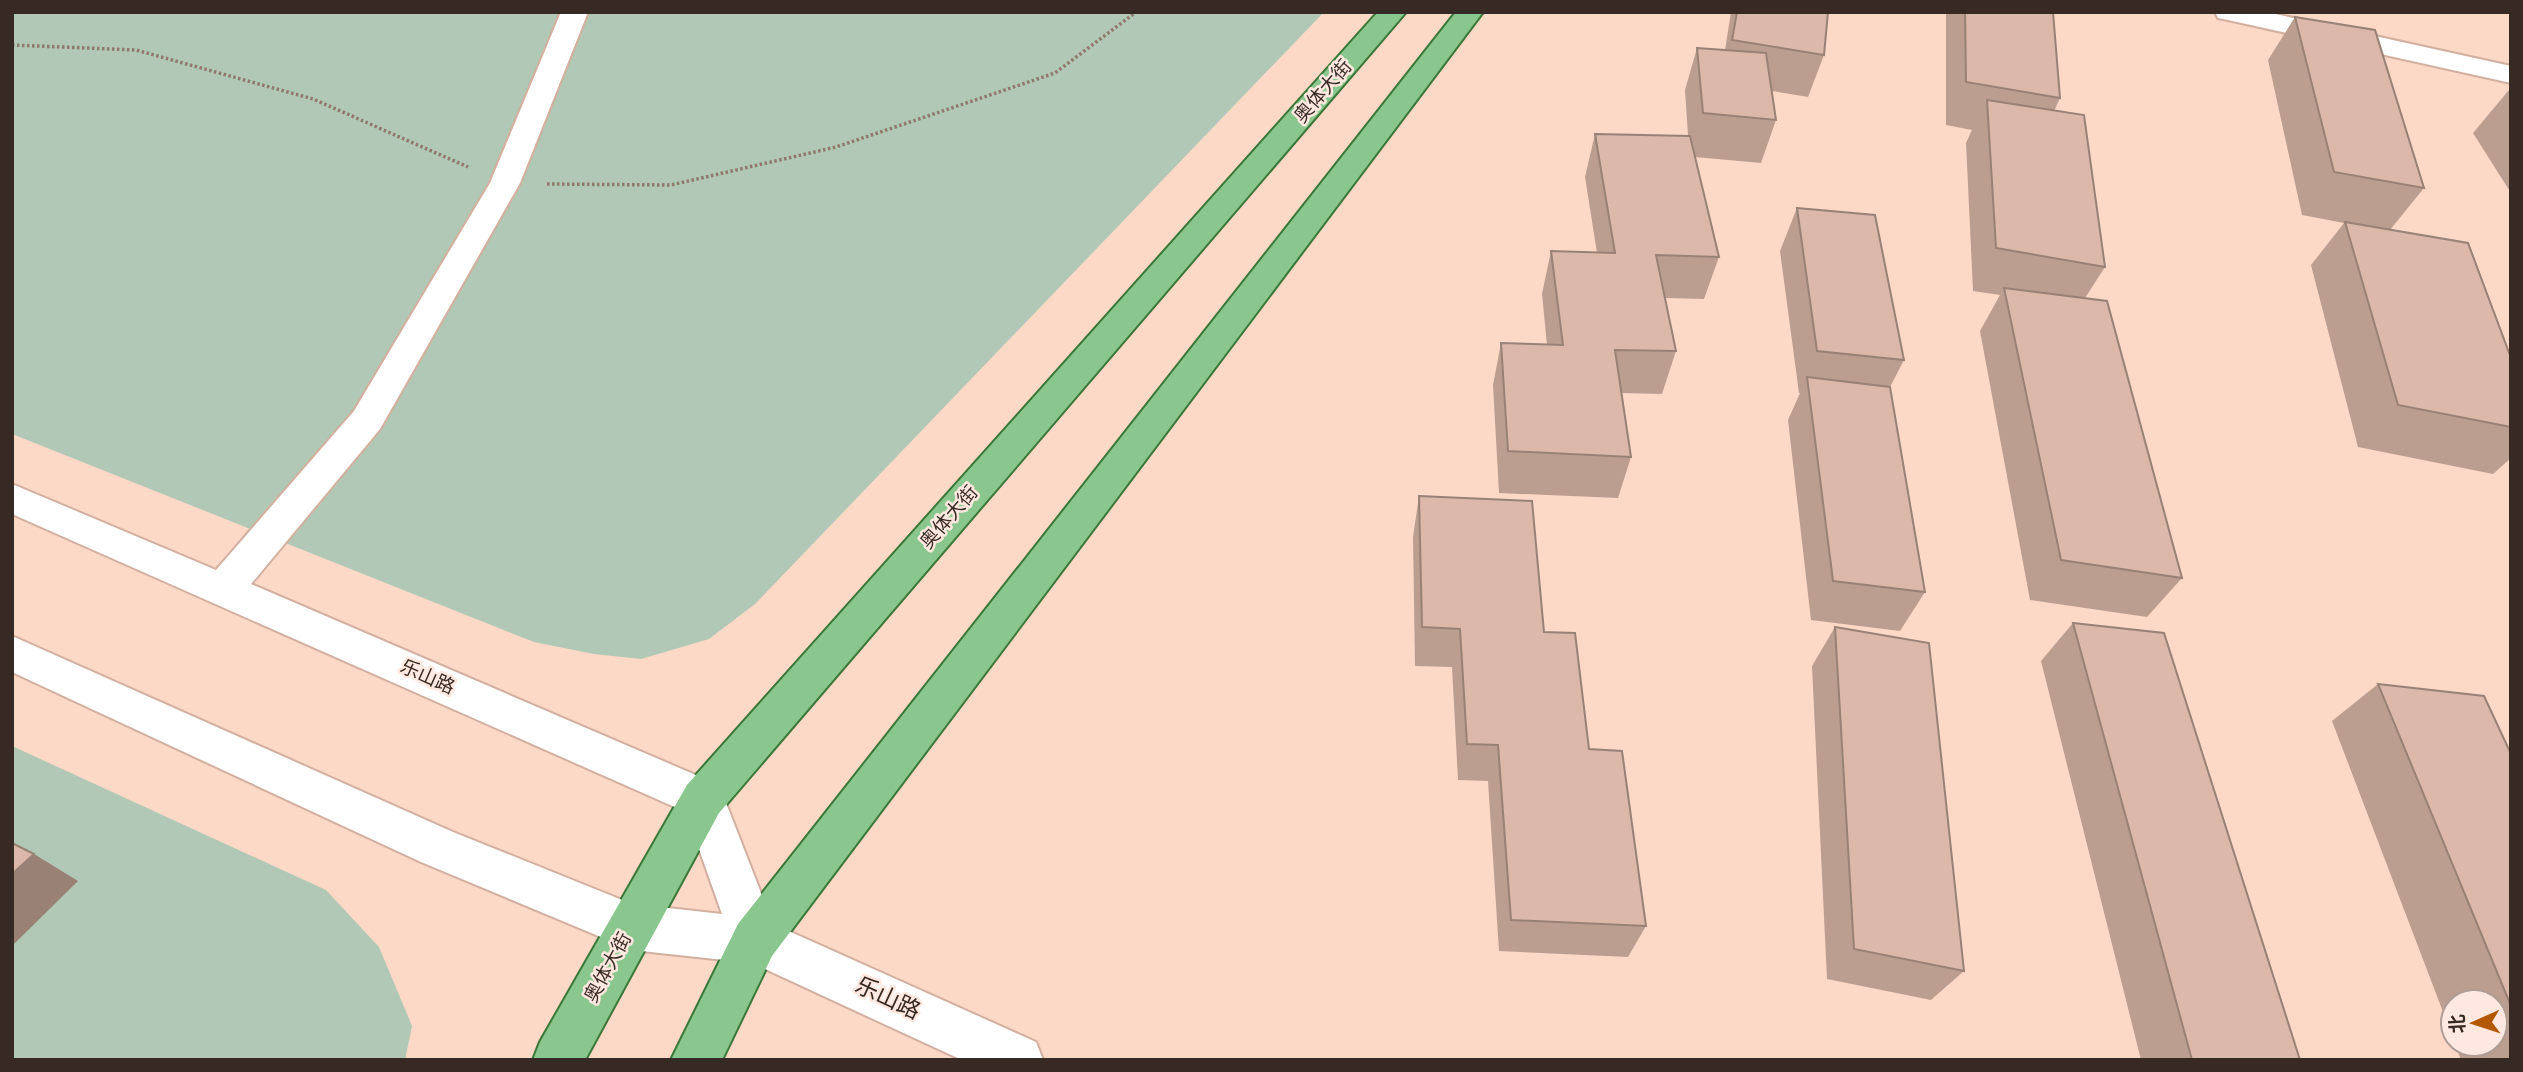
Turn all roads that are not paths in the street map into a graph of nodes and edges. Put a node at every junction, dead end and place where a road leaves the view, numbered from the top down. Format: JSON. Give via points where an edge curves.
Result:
{"nodes":[{"id":1,"x":575,"y":12,"type":"edge"},
{"id":2,"x":1393,"y":12,"type":"edge"},
{"id":3,"x":1470,"y":12,"type":"edge"},
{"id":4,"x":2228,"y":12,"type":"edge"},
{"id":5,"x":2511,"y":75,"type":"edge"},
{"id":6,"x":12,"y":498,"type":"edge"},
{"id":7,"x":224,"y":588,"type":"junction"},
{"id":8,"x":12,"y":653,"type":"edge"},
{"id":9,"x":703,"y":799,"type":"junction"},
{"id":10,"x":632,"y":927,"type":"junction"},
{"id":11,"x":755,"y":940,"type":"junction"},
{"id":12,"x":558,"y":1060,"type":"edge"},
{"id":13,"x":696,"y":1060,"type":"edge"},
{"id":14,"x":1018,"y":1060,"type":"edge"}],
"edges":[{"from":1,"to":7,"type":"street","via":[[505,183],[367,421]]},
{"from":2,"to":9,"type":"main road","name":"奥体大街"},
{"from":3,"to":11,"type":"main road"},
{"from":4,"to":5,"type":"street"},
{"from":6,"to":7,"type":"street","name":"乐山路"},
{"from":7,"to":9,"type":"street","name":"乐山路"},
{"from":8,"to":10,"type":"street","name":"乐山路","via":[[437,847]]},
{"from":9,"to":10,"type":"main road","name":"奥体大街"},
{"from":9,"to":11,"type":"street"},
{"from":10,"to":11,"type":"street","name":"乐山路"},
{"from":10,"to":12,"type":"main road","name":"奥体大街"},
{"from":11,"to":13,"type":"main road"},
{"from":11,"to":14,"type":"street","name":"乐山路"}]}
